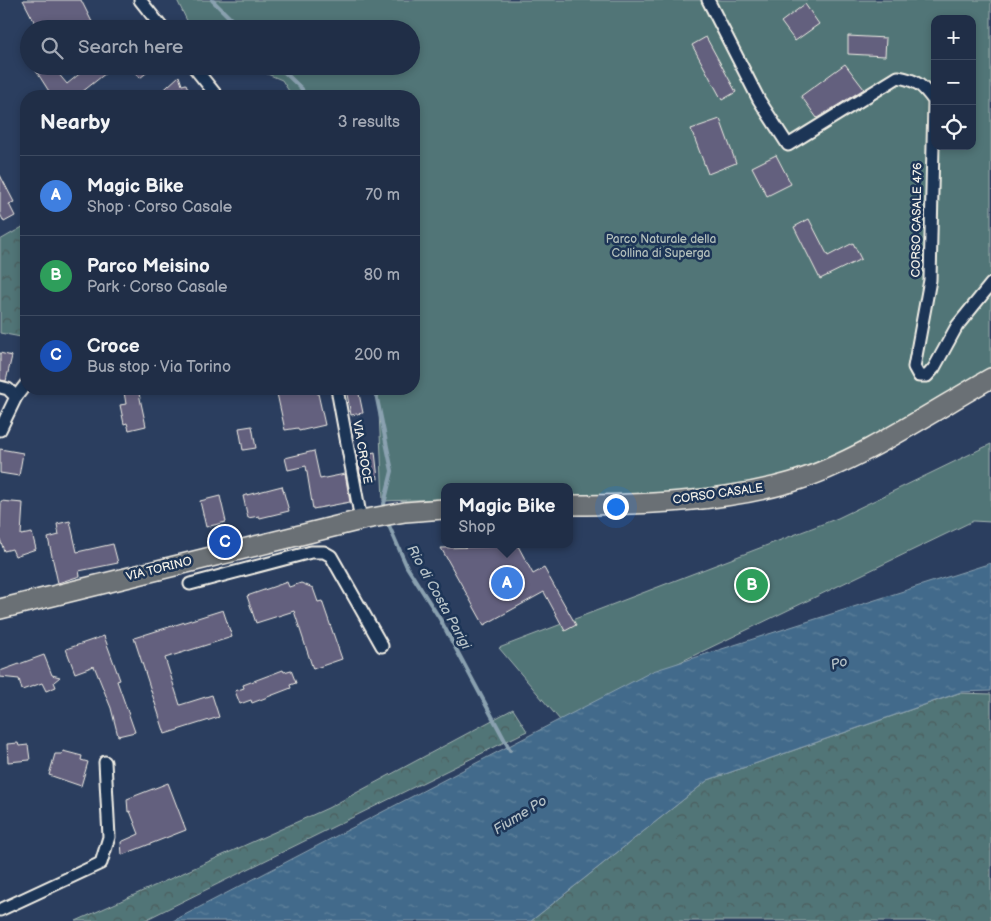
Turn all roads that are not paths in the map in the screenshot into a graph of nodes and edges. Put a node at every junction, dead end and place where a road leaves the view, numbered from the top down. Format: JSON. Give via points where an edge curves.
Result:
{"nodes":[{"id":1,"x":140,"y":0,"type":"edge"},
{"id":2,"x":708,"y":0,"type":"edge"},
{"id":3,"x":156,"y":20,"type":"edge"},
{"id":4,"x":200,"y":75,"type":"edge"},
{"id":5,"x":211,"y":90,"type":"edge"},
{"id":6,"x":991,"y":284,"type":"edge"},
{"id":7,"x":991,"y":378,"type":"edge"},
{"id":8,"x":0,"y":387,"type":"edge"},
{"id":9,"x":20,"y":392,"type":"edge"},
{"id":10,"x":339,"y":395,"type":"edge"},
{"id":11,"x":16,"y":397,"type":"junction"},
{"id":12,"x":0,"y":430,"type":"edge"},
{"id":13,"x":575,"y":505,"type":"edge"},
{"id":14,"x":441,"y":509,"type":"edge"},
{"id":15,"x":376,"y":517,"type":"junction"},
{"id":16,"x":232,"y":551,"type":"junction"},
{"id":17,"x":237,"y":571,"type":"junction"},
{"id":18,"x":190,"y":584,"type":"dead end"},
{"id":19,"x":0,"y":609,"type":"edge"},
{"id":20,"x":382,"y":646,"type":"dead end"},
{"id":21,"x":105,"y":762,"type":"dead end"},
{"id":22,"x":0,"y":910,"type":"edge"}],
"edges":[{"from":1,"to":3,"type":"street"},
{"from":2,"to":6,"type":"street","name":"CORSO CASALE 476","via":[[759,100],[788,145],[898,77],[923,85],[934,101],[930,280],[914,367],[919,376],[926,376],[934,368],[957,326]]},
{"from":4,"to":5,"type":"street"},
{"from":7,"to":13,"type":"main road","name":"CORSO CASALE","via":[[854,456],[793,481],[744,493],[670,501]]},
{"from":8,"to":11,"type":"street","via":[[8,389]]},
{"from":9,"to":11,"type":"street"},
{"from":10,"to":15,"type":"street","name":"VIA CROCE"},
{"from":11,"to":12,"type":"street"},
{"from":14,"to":15,"type":"main road"},
{"from":15,"to":16,"type":"main road","name":"VIA TORINO"},
{"from":16,"to":17,"type":"street"},
{"from":16,"to":19,"type":"main road","name":"VIA TORINO"},
{"from":17,"to":18,"type":"street"},
{"from":17,"to":20,"type":"street","via":[[311,552],[324,552],[348,582]]},
{"from":21,"to":22,"type":"street","via":[[109,837],[101,863]]}]}
